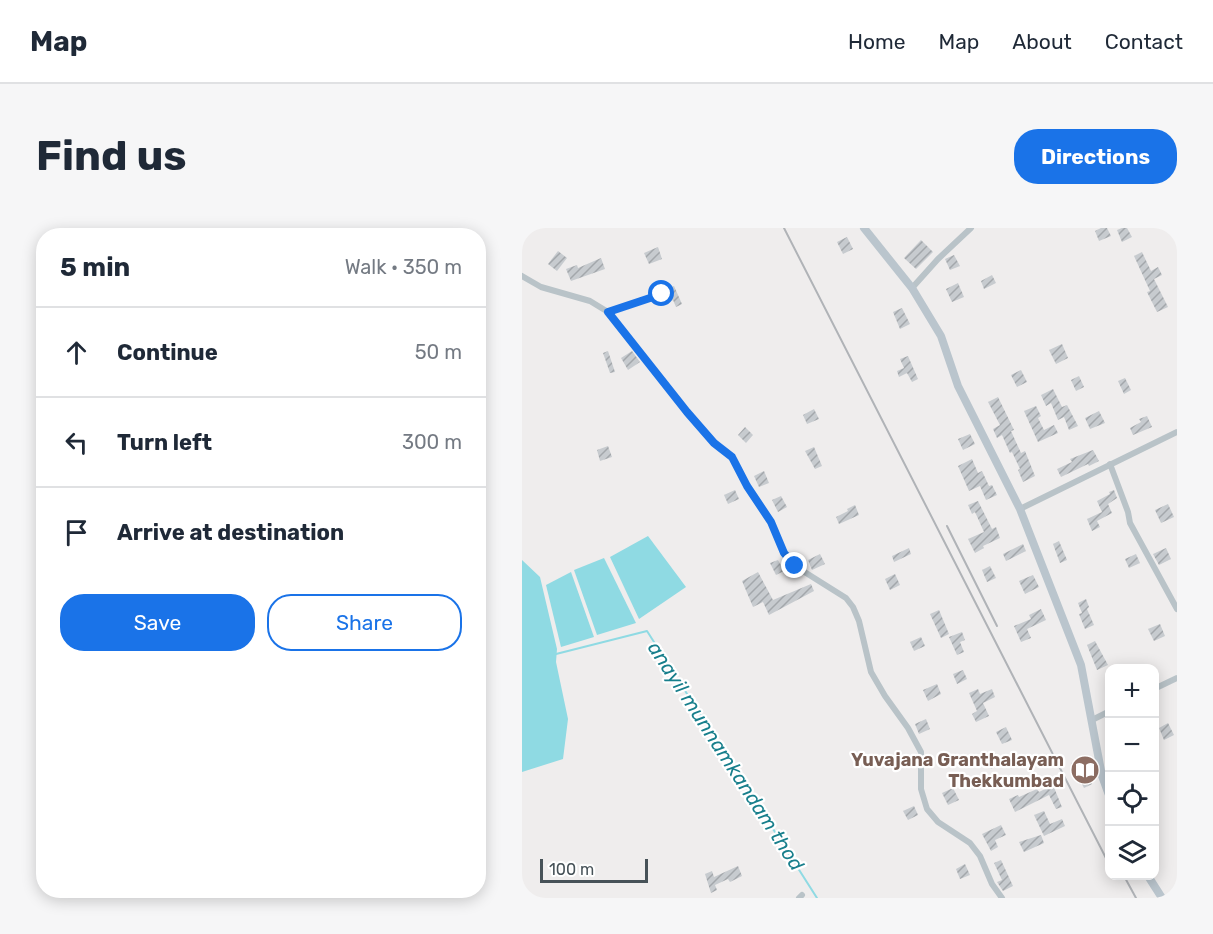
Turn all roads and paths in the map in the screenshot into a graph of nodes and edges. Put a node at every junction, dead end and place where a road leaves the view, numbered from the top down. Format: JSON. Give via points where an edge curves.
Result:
{"nodes":[{"id":1,"x":864,"y":228,"type":"edge"},
{"id":2,"x":971,"y":228,"type":"edge"},
{"id":3,"x":522,"y":276,"type":"edge"},
{"id":4,"x":912,"y":288,"type":"junction"},
{"id":5,"x":662,"y":294,"type":"dead end"},
{"id":6,"x":608,"y":312,"type":"junction"},
{"id":7,"x":1177,"y":432,"type":"edge"},
{"id":8,"x":1110,"y":464,"type":"junction"},
{"id":9,"x":1020,"y":509,"type":"junction"},
{"id":10,"x":1177,"y":609,"type":"edge"},
{"id":11,"x":1177,"y":678,"type":"edge"},
{"id":12,"x":1159,"y":687,"type":"edge"},
{"id":13,"x":1105,"y":714,"type":"edge"},
{"id":14,"x":1092,"y":720,"type":"junction"},
{"id":15,"x":1105,"y":784,"type":"edge"},
{"id":16,"x":1151,"y":880,"type":"edge"},
{"id":17,"x":1002,"y":898,"type":"edge"},
{"id":18,"x":1162,"y":898,"type":"edge"}],
"edges":[{"from":1,"to":4,"type":"main road"},
{"from":2,"to":4,"type":"street"},
{"from":3,"to":6,"type":"street","via":[[541,287],[590,301]]},
{"from":4,"to":9,"type":"main road","via":[[941,336],[958,386]]},
{"from":5,"to":6,"type":"street"},
{"from":6,"to":17,"type":"street","via":[[687,412],[732,457],[771,522],[784,553],[795,566],[846,598],[853,607],[871,672],[921,752],[921,789],[927,809],[938,822],[970,843]]},
{"from":7,"to":8,"type":"street"},
{"from":8,"to":9,"type":"street"},
{"from":8,"to":10,"type":"street","via":[[1130,524]]},
{"from":9,"to":14,"type":"main road","via":[[1081,665]]},
{"from":11,"to":12,"type":"street"},
{"from":13,"to":14,"type":"street"},
{"from":14,"to":15,"type":"main road"},
{"from":16,"to":18,"type":"main road"}]}
